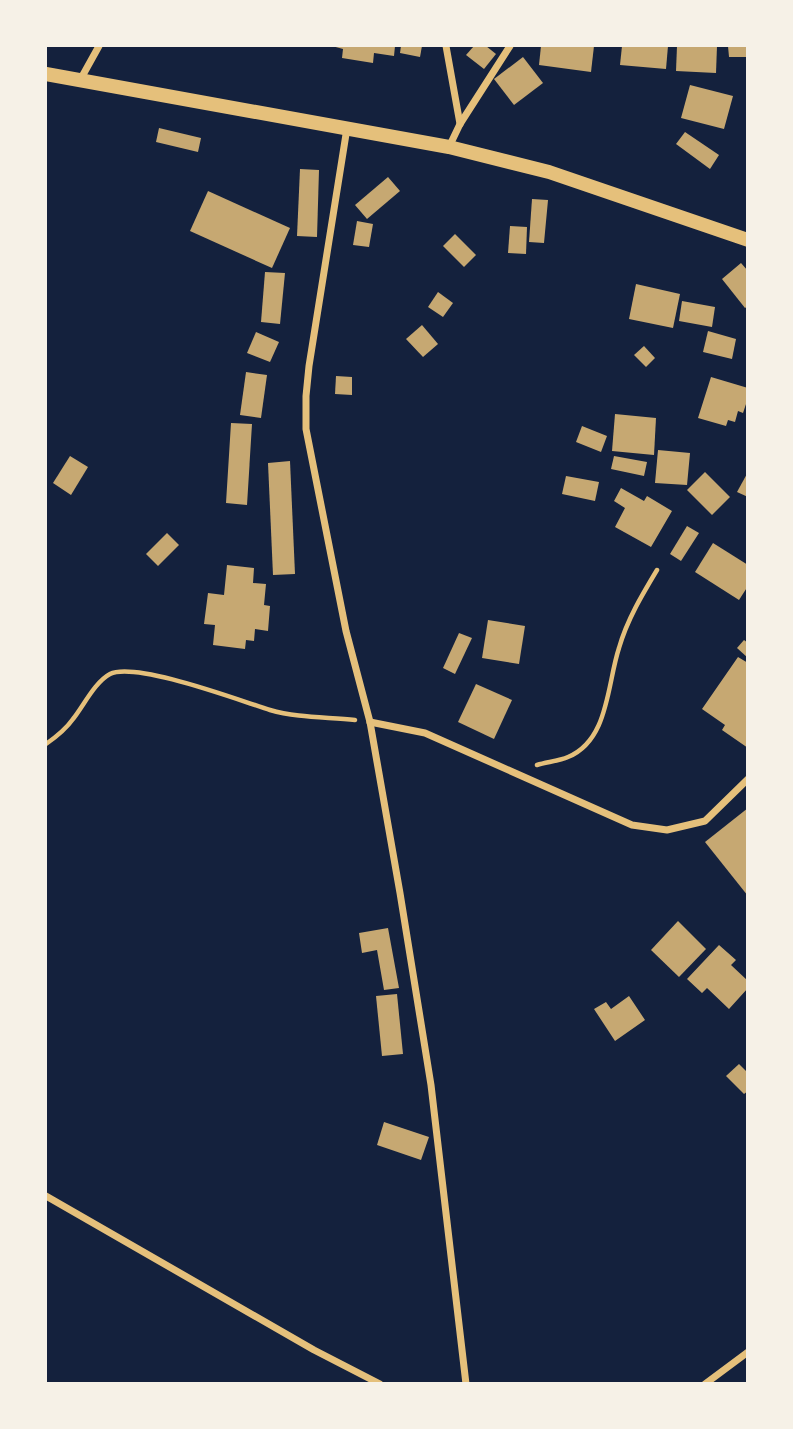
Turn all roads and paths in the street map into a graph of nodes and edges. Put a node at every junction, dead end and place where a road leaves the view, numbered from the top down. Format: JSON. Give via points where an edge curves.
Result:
{"nodes":[{"id":1,"x":99,"y":46,"type":"edge"},
{"id":2,"x":446,"y":46,"type":"edge"},
{"id":3,"x":510,"y":46,"type":"edge"},
{"id":4,"x":46,"y":75,"type":"edge"},
{"id":5,"x":79,"y":82,"type":"junction"},
{"id":6,"x":460,"y":124,"type":"junction"},
{"id":7,"x":346,"y":128,"type":"junction"},
{"id":8,"x":449,"y":147,"type":"junction"},
{"id":9,"x":747,"y":240,"type":"edge"},
{"id":10,"x":657,"y":570,"type":"dead end"},
{"id":11,"x":370,"y":722,"type":"junction"},
{"id":12,"x":46,"y":744,"type":"edge"},
{"id":13,"x":509,"y":771,"type":"junction"},
{"id":14,"x":747,"y":779,"type":"edge"},
{"id":15,"x":46,"y":1196,"type":"edge"},
{"id":16,"x":747,"y":1353,"type":"edge"},
{"id":17,"x":380,"y":1384,"type":"edge"},
{"id":18,"x":466,"y":1384,"type":"edge"},
{"id":19,"x":705,"y":1384,"type":"edge"}],
"edges":[{"from":1,"to":5,"type":"street"},
{"from":2,"to":6,"type":"street"},
{"from":3,"to":6,"type":"street"},
{"from":4,"to":5,"type":"main road"},
{"from":5,"to":7,"type":"main road"},
{"from":6,"to":8,"type":"street"},
{"from":7,"to":8,"type":"main road"},
{"from":7,"to":11,"type":"street","via":[[309,366],[306,429],[346,631]]},
{"from":8,"to":9,"type":"main road","via":[[549,172]]},
{"from":10,"to":13,"type":"path","via":[[634,608],[619,647],[594,735],[568,757]]},
{"from":11,"to":12,"type":"path","via":[[272,711],[152,673],[114,672]]},
{"from":11,"to":13,"type":"street","via":[[425,733]]},
{"from":11,"to":18,"type":"street","via":[[432,1084]]},
{"from":13,"to":14,"type":"street","via":[[632,825],[667,830],[705,821]]},
{"from":15,"to":17,"type":"street"},
{"from":16,"to":19,"type":"street"}]}
